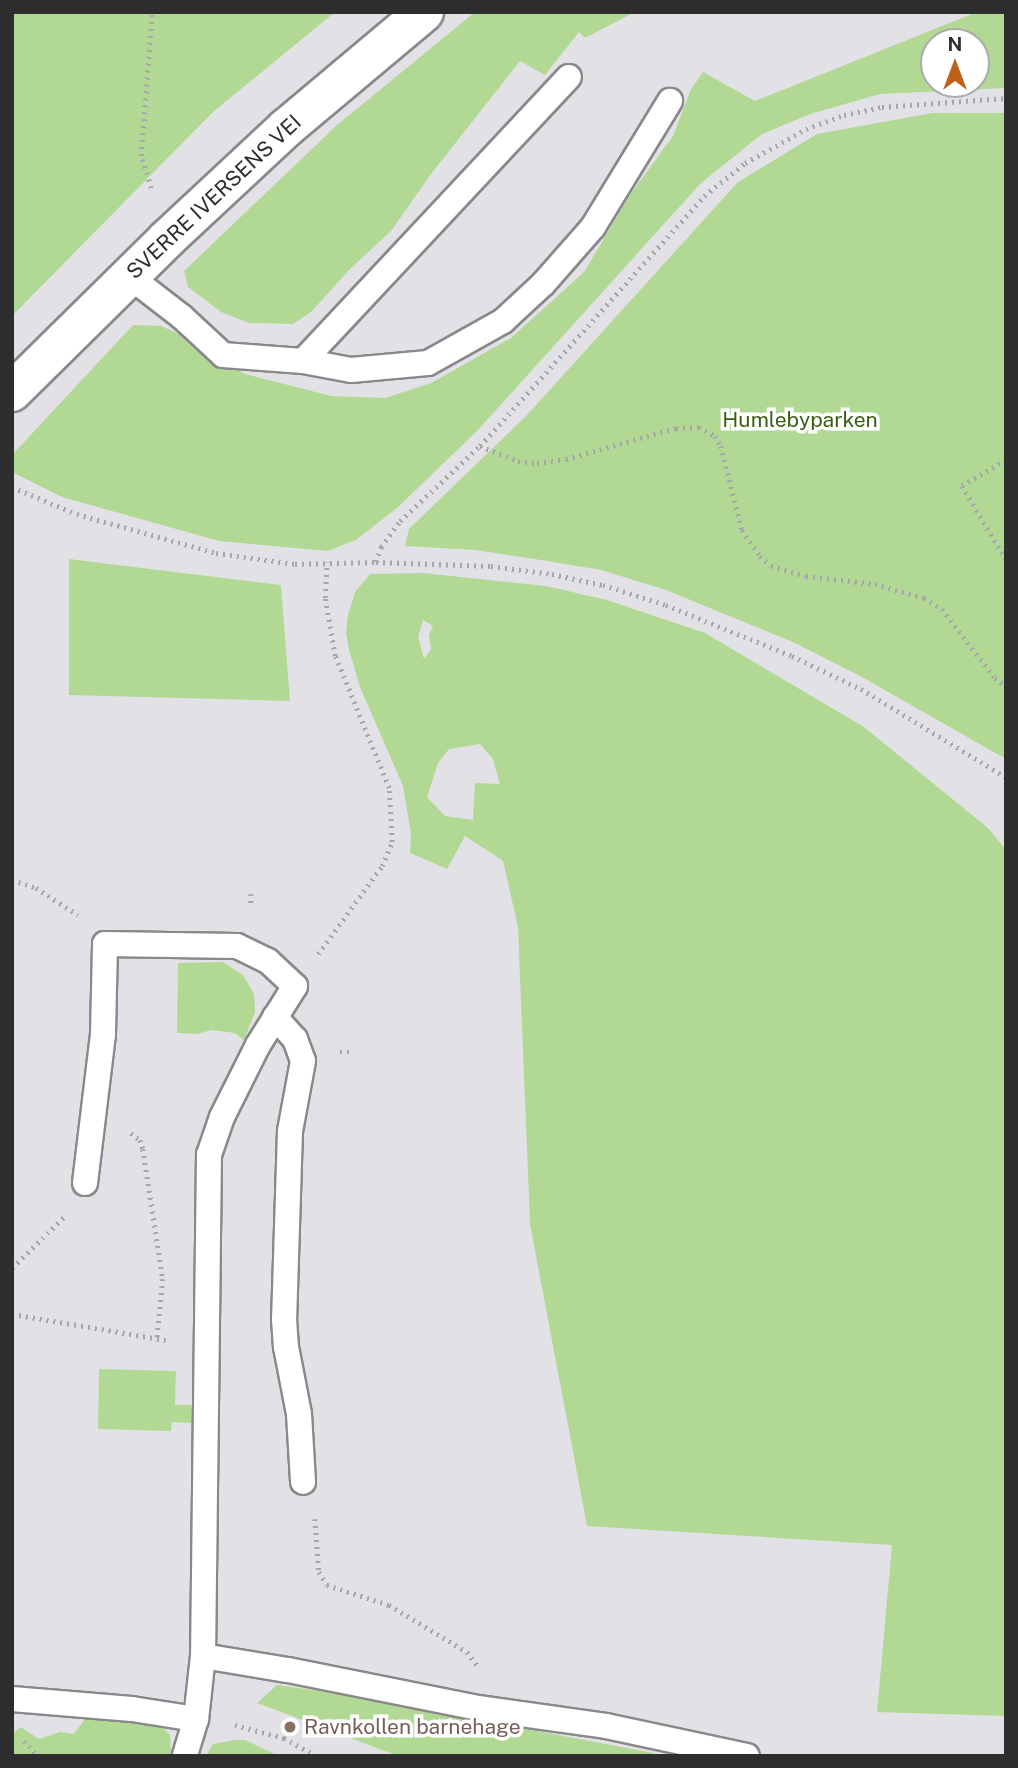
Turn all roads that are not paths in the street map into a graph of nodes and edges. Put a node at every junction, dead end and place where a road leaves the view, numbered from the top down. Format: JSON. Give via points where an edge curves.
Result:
{"nodes":[{"id":1,"x":424,"y":12,"type":"edge"},
{"id":2,"x":569,"y":77,"type":"dead end"},
{"id":3,"x":670,"y":101,"type":"dead end"},
{"id":4,"x":129,"y":276,"type":"junction"},
{"id":5,"x":303,"y":361,"type":"junction"},
{"id":6,"x":12,"y":392,"type":"edge"},
{"id":7,"x":275,"y":1017,"type":"junction"},
{"id":8,"x":86,"y":1183,"type":"dead end"},
{"id":9,"x":303,"y":1482,"type":"road end"},
{"id":10,"x":203,"y":1656,"type":"junction"},
{"id":11,"x":12,"y":1699,"type":"edge"},
{"id":12,"x":196,"y":1719,"type":"junction"},
{"id":13,"x":185,"y":1756,"type":"edge"},
{"id":14,"x":747,"y":1756,"type":"edge"}],
"edges":[{"from":1,"to":4,"type":"street","name":"SVERRE IVERSENS VEI","via":[[286,128]]},
{"from":2,"to":5,"type":"lane"},
{"from":3,"to":5,"type":"lane","via":[[593,227],[503,321],[428,363],[351,370]]},
{"from":4,"to":5,"type":"lane","via":[[223,355]]},
{"from":4,"to":6,"type":"street","name":"SVERRE IVERSENS VEI"},
{"from":7,"to":8,"type":"lane","via":[[295,986],[252,950],[105,944],[103,1034]]},
{"from":7,"to":9,"type":"lane","via":[[295,1039],[303,1061],[290,1131],[284,1319],[299,1414]]},
{"from":7,"to":10,"type":"lane","via":[[222,1117],[209,1154]]},
{"from":10,"to":12,"type":"lane"},
{"from":10,"to":14,"type":"lane"},
{"from":11,"to":12,"type":"lane"},
{"from":12,"to":13,"type":"lane"}]}
